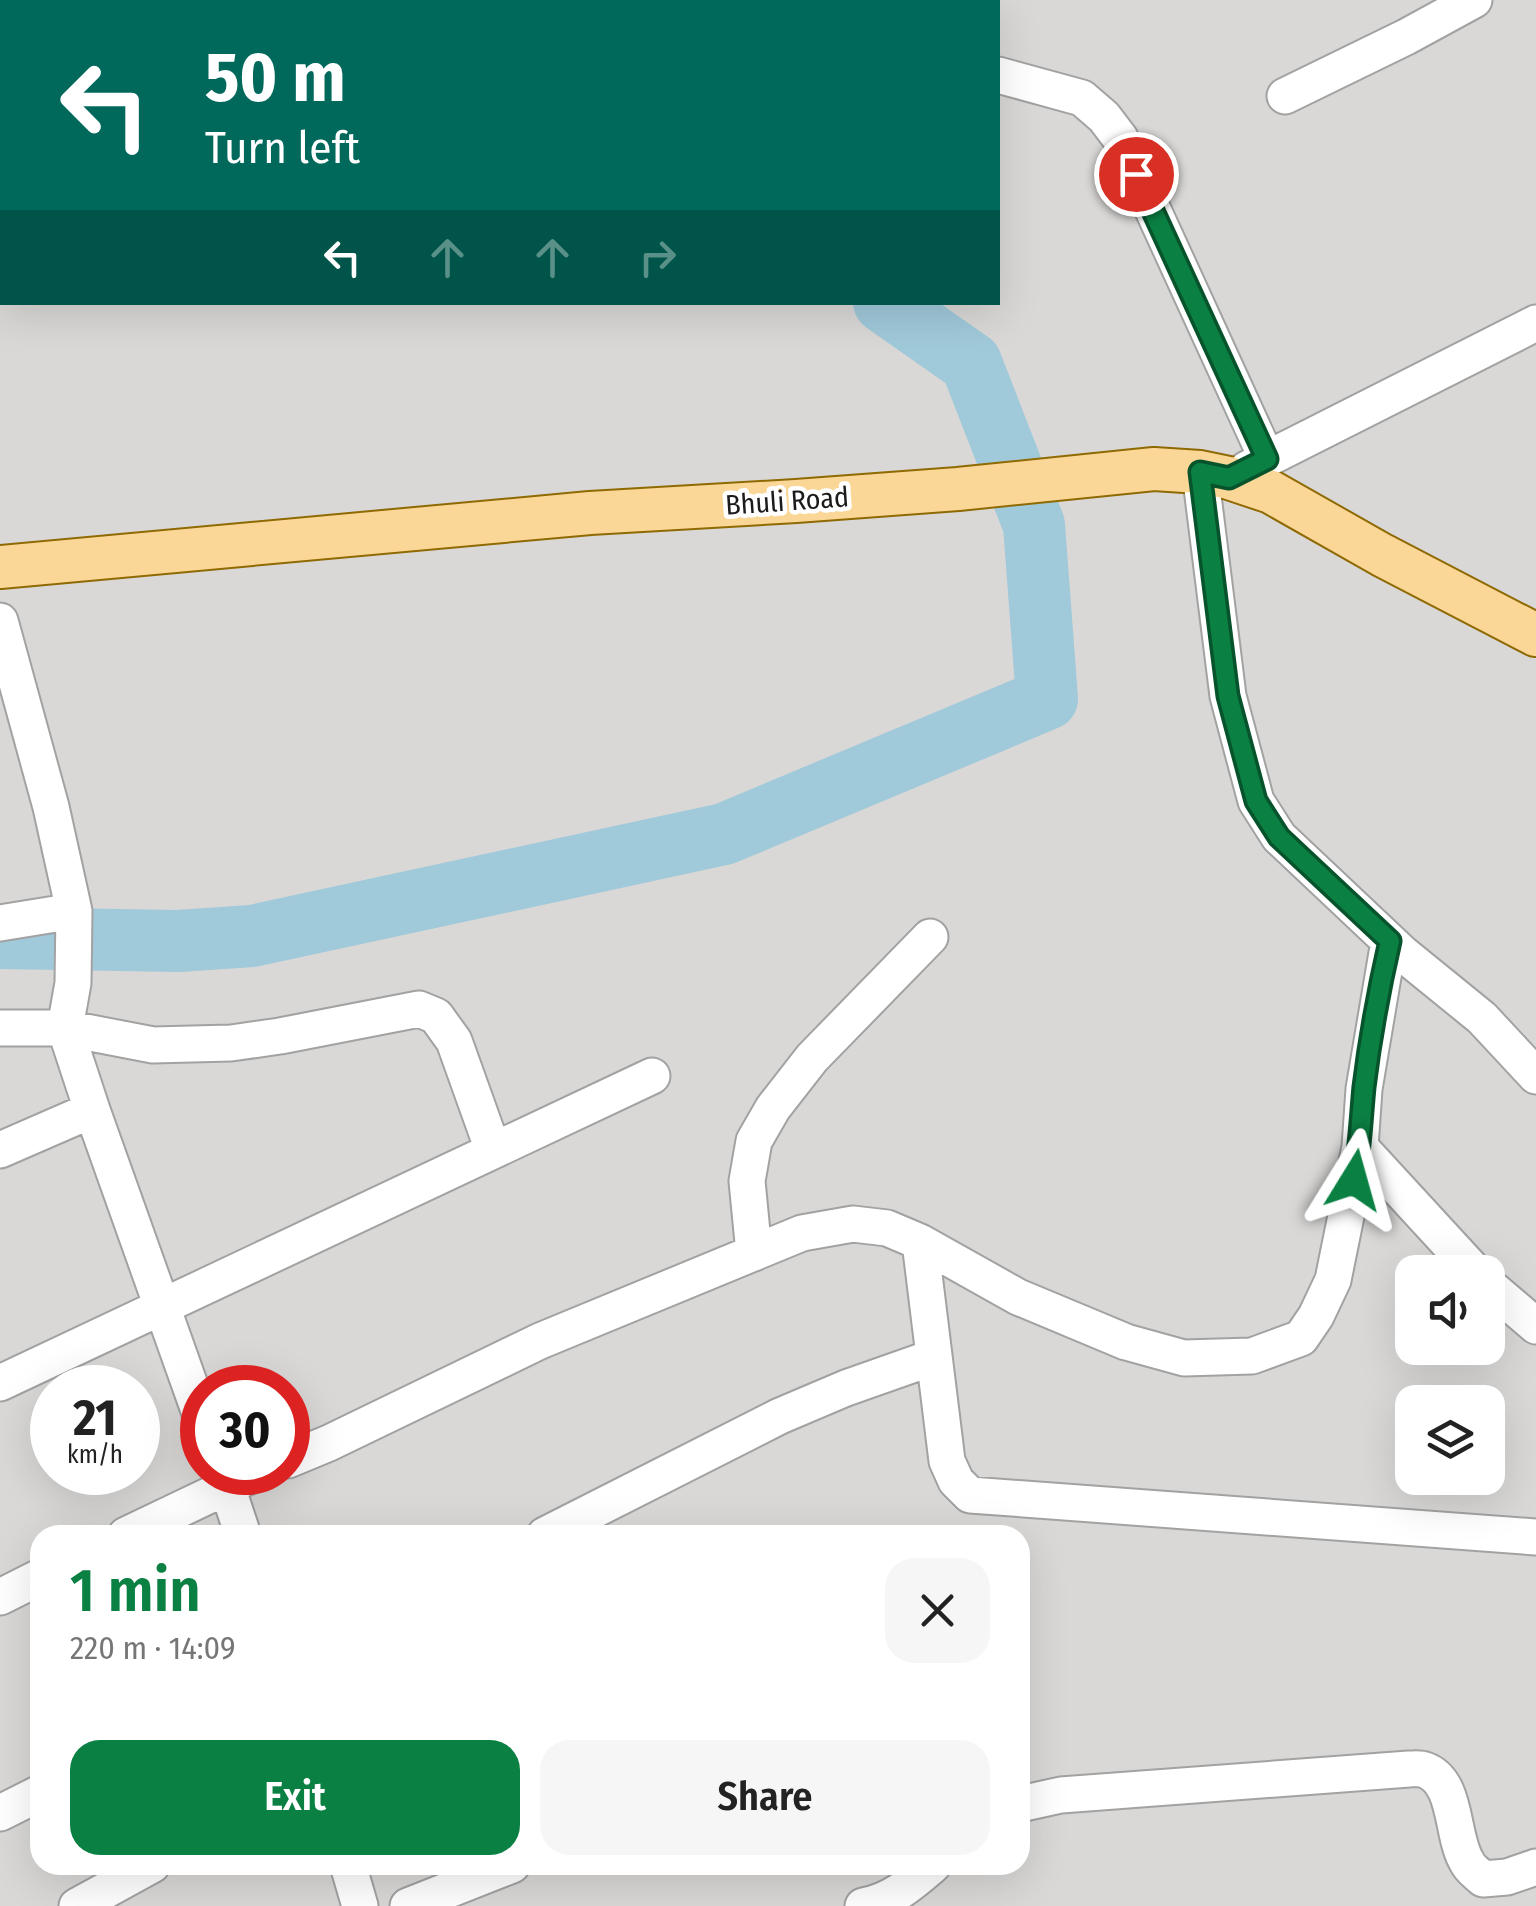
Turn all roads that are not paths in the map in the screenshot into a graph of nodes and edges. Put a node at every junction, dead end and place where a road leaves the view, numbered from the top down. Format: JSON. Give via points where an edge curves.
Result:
{"nodes":[{"id":1,"x":1474,"y":0,"type":"edge"},
{"id":2,"x":1000,"y":76,"type":"edge"},
{"id":3,"x":1285,"y":96,"type":"dead end"},
{"id":4,"x":1536,"y":324,"type":"edge"},
{"id":5,"x":1267,"y":459,"type":"junction"},
{"id":6,"x":1215,"y":475,"type":"junction"},
{"id":7,"x":0,"y":567,"type":"edge"},
{"id":8,"x":0,"y":620,"type":"edge"},
{"id":9,"x":1536,"y":635,"type":"edge"},
{"id":10,"x":75,"y":918,"type":"junction"},
{"id":11,"x":0,"y":923,"type":"edge"},
{"id":12,"x":930,"y":937,"type":"dead end"},
{"id":13,"x":1390,"y":941,"type":"junction"},
{"id":14,"x":0,"y":1028,"type":"edge"},
{"id":15,"x":66,"y":1028,"type":"junction"},
{"id":16,"x":652,"y":1076,"type":"dead end"},
{"id":17,"x":1536,"y":1076,"type":"edge"},
{"id":18,"x":92,"y":1110,"type":"junction"},
{"id":19,"x":1360,"y":1147,"type":"junction"},
{"id":20,"x":0,"y":1150,"type":"edge"},
{"id":21,"x":492,"y":1150,"type":"junction"},
{"id":22,"x":920,"y":1242,"type":"junction"},
{"id":23,"x":754,"y":1253,"type":"junction"},
{"id":24,"x":1460,"y":1255,"type":"edge"},
{"id":25,"x":1505,"y":1300,"type":"edge"},
{"id":26,"x":162,"y":1306,"type":"junction"},
{"id":27,"x":1536,"y":1326,"type":"edge"},
{"id":28,"x":934,"y":1357,"type":"junction"},
{"id":29,"x":183,"y":1365,"type":"edge"},
{"id":30,"x":0,"y":1382,"type":"edge"},
{"id":31,"x":310,"y":1451,"type":"edge"},
{"id":32,"x":202,"y":1495,"type":"edge"},
{"id":33,"x":238,"y":1495,"type":"edge"},
{"id":34,"x":145,"y":1525,"type":"edge"},
{"id":35,"x":242,"y":1525,"type":"edge"},
{"id":36,"x":566,"y":1525,"type":"edge"},
{"id":37,"x":1536,"y":1537,"type":"edge"},
{"id":38,"x":30,"y":1582,"type":"edge"},
{"id":39,"x":0,"y":1596,"type":"edge"},
{"id":40,"x":30,"y":1797,"type":"edge"},
{"id":41,"x":1030,"y":1802,"type":"edge"},
{"id":42,"x":0,"y":1813,"type":"edge"},
{"id":43,"x":1536,"y":1867,"type":"edge"},
{"id":44,"x":133,"y":1875,"type":"edge"},
{"id":45,"x":351,"y":1875,"type":"edge"},
{"id":46,"x":487,"y":1875,"type":"edge"},
{"id":47,"x":921,"y":1875,"type":"edge"},
{"id":48,"x":76,"y":1906,"type":"edge"},
{"id":49,"x":360,"y":1906,"type":"edge"},
{"id":50,"x":408,"y":1906,"type":"edge"},
{"id":51,"x":864,"y":1906,"type":"edge"}],
"edges":[{"from":1,"to":3,"type":"street"},
{"from":2,"to":5,"type":"street","via":[[1082,98],[1120,138]]},
{"from":4,"to":5,"type":"street"},
{"from":5,"to":6,"type":"street"},
{"from":6,"to":7,"type":"main road","name":"Bhuli Road","via":[[1105,472]]},
{"from":6,"to":9,"type":"main road","name":"Bhuli Road","via":[[1270,492]]},
{"from":6,"to":13,"type":"street","via":[[1228,696],[1256,801],[1279,837]]},
{"from":8,"to":10,"type":"street"},
{"from":10,"to":11,"type":"street"},
{"from":10,"to":15,"type":"street"},
{"from":12,"to":23,"type":"street","via":[[812,1058],[754,1141],[747,1181]]},
{"from":13,"to":17,"type":"street","via":[[1482,1018]]},
{"from":13,"to":19,"type":"street"},
{"from":14,"to":15,"type":"street"},
{"from":15,"to":18,"type":"street"},
{"from":15,"to":21,"type":"street","via":[[153,1045],[231,1043],[419,1009],[436,1016],[454,1041]]},
{"from":16,"to":21,"type":"street"},
{"from":18,"to":20,"type":"street"},
{"from":18,"to":26,"type":"street"},
{"from":19,"to":22,"type":"street","via":[[1333,1280],[1316,1316],[1301,1338],[1252,1356],[1184,1358],[1126,1342],[1018,1297]]},
{"from":19,"to":24,"type":"street"},
{"from":21,"to":26,"type":"street"},
{"from":22,"to":23,"type":"street","via":[[888,1228],[853,1224],[802,1233]]},
{"from":22,"to":28,"type":"street"},
{"from":23,"to":31,"type":"street","via":[[540,1341]]},
{"from":25,"to":27,"type":"street"},
{"from":26,"to":29,"type":"street"},
{"from":26,"to":30,"type":"street"},
{"from":28,"to":36,"type":"street","via":[[780,1416]]},
{"from":28,"to":37,"type":"street","via":[[947,1462],[970,1495]]},
{"from":32,"to":34,"type":"street"},
{"from":33,"to":35,"type":"street"},
{"from":38,"to":39,"type":"street"},
{"from":40,"to":42,"type":"street"},
{"from":41,"to":43,"type":"street","via":[[1426,1770],[1441,1782],[1468,1865],[1483,1880]]},
{"from":44,"to":48,"type":"street"},
{"from":45,"to":49,"type":"street"},
{"from":46,"to":50,"type":"street"},
{"from":47,"to":51,"type":"street","via":[[899,1893]]}]}
